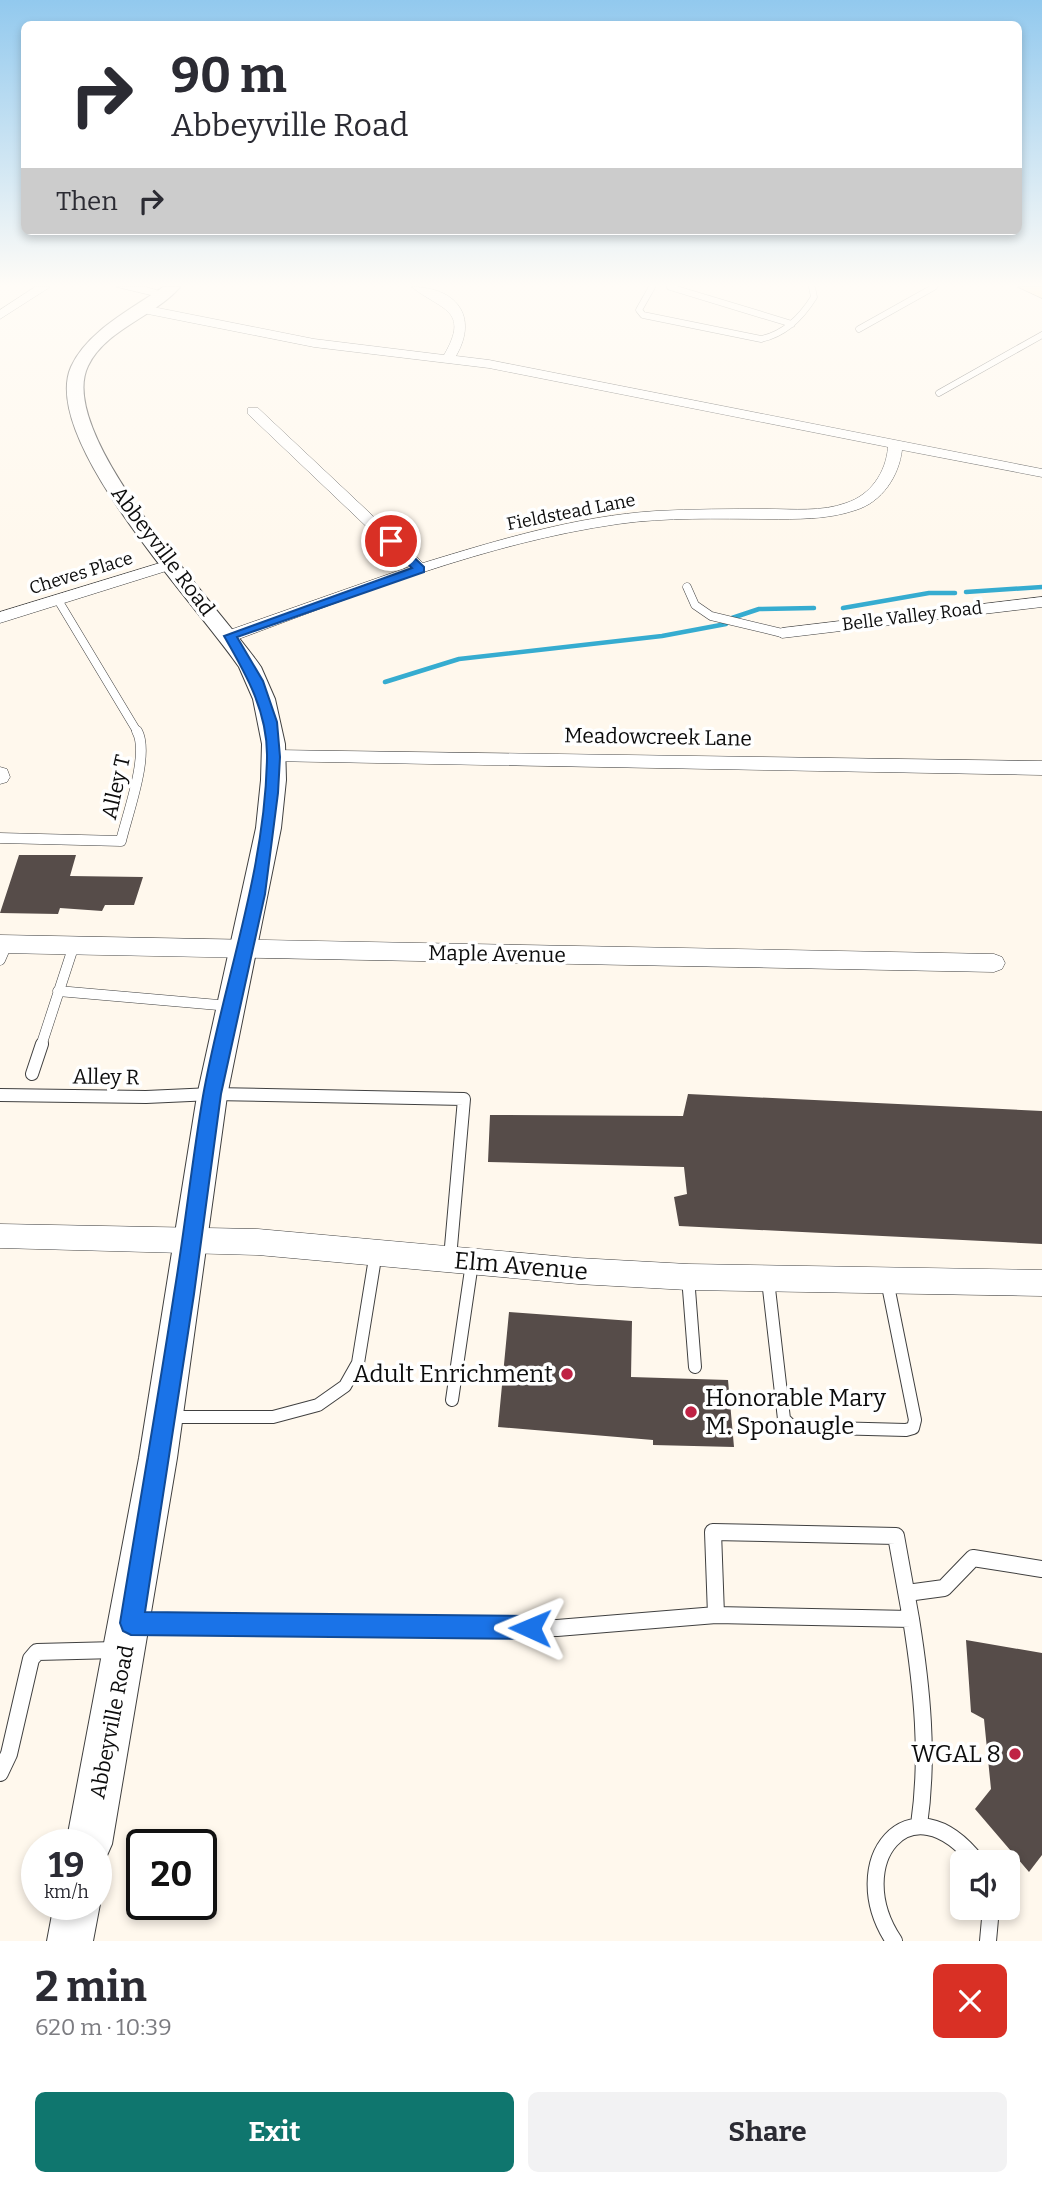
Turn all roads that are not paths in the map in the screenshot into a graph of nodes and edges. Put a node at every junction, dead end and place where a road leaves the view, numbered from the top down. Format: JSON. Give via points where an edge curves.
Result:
{"nodes":[{"id":1,"x":76,"y":378,"type":"edge"},
{"id":2,"x":556,"y":378,"type":"edge"},
{"id":3,"x":966,"y":378,"type":"edge"},
{"id":4,"x":939,"y":393,"type":"dead end"},
{"id":5,"x":253,"y":411,"type":"dead end"},
{"id":6,"x":895,"y":443,"type":"junction"},
{"id":7,"x":1042,"y":473,"type":"edge"},
{"id":8,"x":173,"y":564,"type":"junction"},
{"id":9,"x":420,"y":569,"type":"junction"},
{"id":10,"x":687,"y":587,"type":"dead end"},
{"id":11,"x":58,"y":600,"type":"junction"},
{"id":12,"x":1042,"y":602,"type":"edge"},
{"id":13,"x":0,"y":618,"type":"edge"},
{"id":14,"x":782,"y":633,"type":"joint"},
{"id":15,"x":230,"y":636,"type":"junction"},
{"id":16,"x":274,"y":757,"type":"junction"},
{"id":17,"x":1042,"y":768,"type":"edge"},
{"id":18,"x":0,"y":838,"type":"edge"},
{"id":19,"x":74,"y":945,"type":"junction"},
{"id":20,"x":2,"y":949,"type":"edge"},
{"id":21,"x":243,"y":950,"type":"junction"},
{"id":22,"x":994,"y":962,"type":"dead end"},
{"id":23,"x":58,"y":990,"type":"junction"},
{"id":24,"x":230,"y":1006,"type":"junction"},
{"id":25,"x":32,"y":1074,"type":"dead end"},
{"id":26,"x":212,"y":1094,"type":"junction"},
{"id":27,"x":0,"y":1095,"type":"edge"},
{"id":28,"x":0,"y":1236,"type":"edge"},
{"id":29,"x":190,"y":1241,"type":"junction"},
{"id":30,"x":376,"y":1252,"type":"junction"},
{"id":31,"x":461,"y":1262,"type":"junction"},
{"id":32,"x":688,"y":1276,"type":"junction"},
{"id":33,"x":768,"y":1280,"type":"junction"},
{"id":34,"x":887,"y":1281,"type":"junction"},
{"id":35,"x":1042,"y":1283,"type":"edge"},
{"id":36,"x":695,"y":1367,"type":"dead end"},
{"id":37,"x":452,"y":1400,"type":"dead end"},
{"id":38,"x":165,"y":1417,"type":"junction"},
{"id":39,"x":1042,"y":1569,"type":"edge"},
{"id":40,"x":906,"y":1593,"type":"junction"},
{"id":41,"x":716,"y":1615,"type":"junction"},
{"id":42,"x":911,"y":1619,"type":"junction"},
{"id":43,"x":129,"y":1637,"type":"junction"},
{"id":44,"x":0,"y":1773,"type":"edge"},
{"id":45,"x":919,"y":1825,"type":"junction"},
{"id":46,"x":92,"y":1829,"type":"edge"},
{"id":47,"x":966,"y":1850,"type":"edge"},
{"id":48,"x":74,"y":1920,"type":"edge"},
{"id":49,"x":990,"y":1920,"type":"edge"},
{"id":50,"x":888,"y":1939,"type":"edge"},
{"id":51,"x":70,"y":1941,"type":"edge"},
{"id":52,"x":988,"y":1941,"type":"edge"}],
"edges":[{"from":1,"to":8,"type":"street","name":"Abbeyville Road","via":[[74,403],[83,432],[136,520]]},
{"from":2,"to":6,"type":"street"},
{"from":3,"to":4,"type":"lane"},
{"from":5,"to":9,"type":"street"},
{"from":6,"to":7,"type":"street"},
{"from":6,"to":9,"type":"street","name":"Fieldstead Lane","via":[[879,489],[845,509],[815,514],[617,520],[522,538]]},
{"from":8,"to":11,"type":"street","name":"Cheves Place"},
{"from":8,"to":15,"type":"street","name":"Abbeyville Road"},
{"from":9,"to":15,"type":"street","name":"Fieldstead Lane"},
{"from":10,"to":14,"type":"lane","via":[[695,605],[710,616]]},
{"from":11,"to":13,"type":"street","name":"Cheves Place"},
{"from":11,"to":18,"type":"lane","name":"Alley T","via":[[142,740],[121,841]]},
{"from":12,"to":14,"type":"street","name":"Belle Valley Road"},
{"from":15,"to":16,"type":"street","name":"Abbeyville Road","via":[[262,695]]},
{"from":16,"to":17,"type":"street","name":"Meadowcreek Lane"},
{"from":16,"to":21,"type":"street","name":"Abbeyville Road","via":[[266,841]]},
{"from":19,"to":20,"type":"street","name":"Maple Avenue"},
{"from":19,"to":21,"type":"street","name":"Maple Avenue"},
{"from":19,"to":23,"type":"lane"},
{"from":21,"to":22,"type":"street","name":"Maple Avenue"},
{"from":21,"to":24,"type":"street","name":"Abbeyville Road"},
{"from":23,"to":24,"type":"lane"},
{"from":23,"to":25,"type":"lane"},
{"from":24,"to":26,"type":"street","name":"Abbeyville Road"},
{"from":26,"to":27,"type":"lane","name":"Alley R"},
{"from":26,"to":29,"type":"street","name":"Abbeyville Road"},
{"from":26,"to":31,"type":"lane","name":"Alley R","via":[[464,1099]]},
{"from":28,"to":29,"type":"street","name":"Elm Avenue"},
{"from":29,"to":30,"type":"street","name":"Elm Avenue"},
{"from":29,"to":38,"type":"street","name":"Abbeyville Road"},
{"from":30,"to":31,"type":"street","name":"Elm Avenue"},
{"from":30,"to":38,"type":"lane","via":[[358,1363],[345,1386],[318,1405],[273,1417]]},
{"from":31,"to":32,"type":"street","name":"Elm Avenue"},
{"from":31,"to":37,"type":"lane"},
{"from":32,"to":33,"type":"street","name":"Elm Avenue"},
{"from":32,"to":36,"type":"lane"},
{"from":33,"to":34,"type":"street","name":"Elm Avenue"},
{"from":33,"to":34,"type":"lane","via":[[784,1419],[792,1426],[906,1430],[913,1428],[915,1420]]},
{"from":34,"to":35,"type":"street","name":"Elm Avenue"},
{"from":38,"to":43,"type":"street","name":"Abbeyville Road"},
{"from":39,"to":40,"type":"lane","via":[[973,1558],[944,1588]]},
{"from":40,"to":41,"type":"lane","via":[[895,1536],[713,1532]]},
{"from":40,"to":42,"type":"lane"},
{"from":41,"to":42,"type":"lane"},
{"from":41,"to":43,"type":"lane","via":[[557,1628]]},
{"from":42,"to":45,"type":"lane","via":[[919,1670],[925,1779]]},
{"from":43,"to":44,"type":"lane","via":[[46,1650],[31,1658],[9,1754]]},
{"from":43,"to":46,"type":"street","name":"Abbeyville Road"},
{"from":45,"to":47,"type":"lane","via":[[951,1834]]},
{"from":45,"to":50,"type":"lane","via":[[896,1833],[883,1848],[875,1873],[875,1898]]},
{"from":48,"to":51,"type":"street"},
{"from":49,"to":52,"type":"lane"}]}
